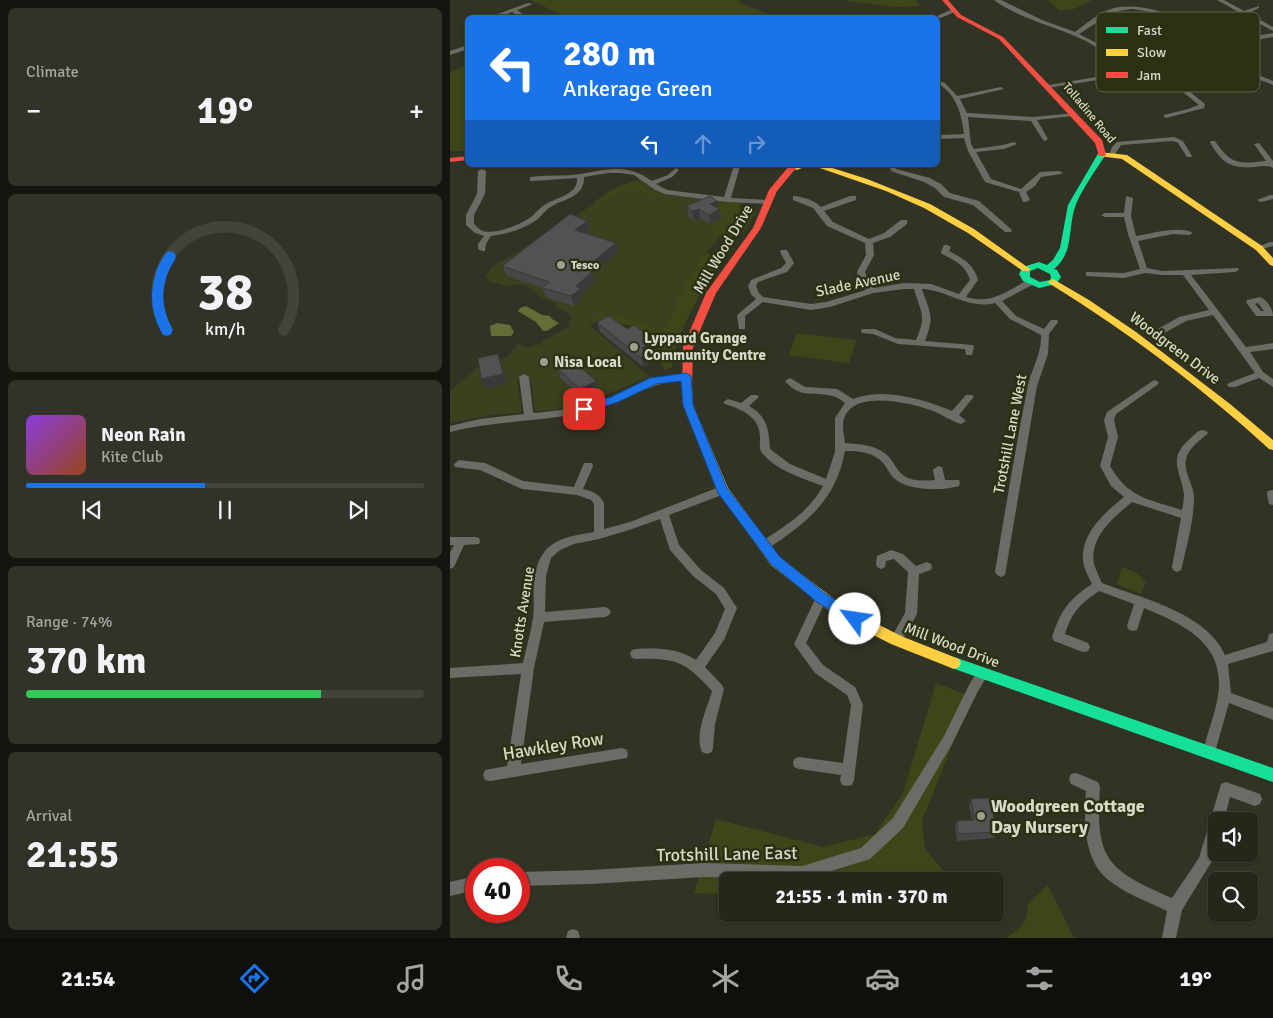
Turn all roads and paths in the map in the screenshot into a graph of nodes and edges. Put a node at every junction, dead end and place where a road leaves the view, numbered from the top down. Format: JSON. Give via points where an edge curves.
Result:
{"nodes":[{"id":1,"x":945,"y":0,"type":"edge"},
{"id":2,"x":997,"y":0,"type":"edge"},
{"id":3,"x":1220,"y":0,"type":"edge"},
{"id":4,"x":530,"y":4,"type":"dead end"},
{"id":5,"x":1257,"y":7,"type":"dead end"},
{"id":6,"x":513,"y":10,"type":"junction"},
{"id":7,"x":953,"y":11,"type":"junction"},
{"id":8,"x":1112,"y":12,"type":"edge"},
{"id":9,"x":1163,"y":12,"type":"edge"},
{"id":10,"x":1242,"y":12,"type":"edge"},
{"id":11,"x":1246,"y":12,"type":"edge"},
{"id":12,"x":494,"y":15,"type":"edge"},
{"id":13,"x":522,"y":15,"type":"edge"},
{"id":14,"x":940,"y":16,"type":"edge"},
{"id":15,"x":1096,"y":22,"type":"edge"},
{"id":16,"x":1260,"y":22,"type":"edge"},
{"id":17,"x":1273,"y":29,"type":"edge"},
{"id":18,"x":1076,"y":34,"type":"junction"},
{"id":19,"x":1273,"y":35,"type":"edge"},
{"id":20,"x":1260,"y":36,"type":"edge"},
{"id":21,"x":1096,"y":45,"type":"edge"},
{"id":22,"x":465,"y":49,"type":"edge"},
{"id":23,"x":450,"y":53,"type":"edge"},
{"id":24,"x":1260,"y":79,"type":"edge"},
{"id":25,"x":1096,"y":80,"type":"edge"},
{"id":26,"x":940,"y":83,"type":"edge"},
{"id":27,"x":1273,"y":84,"type":"edge"},
{"id":28,"x":1049,"y":87,"type":"junction"},
{"id":29,"x":1001,"y":89,"type":"dead end"},
{"id":30,"x":1186,"y":92,"type":"edge"},
{"id":31,"x":956,"y":98,"type":"junction"},
{"id":32,"x":1073,"y":114,"type":"junction"},
{"id":33,"x":965,"y":115,"type":"junction"},
{"id":34,"x":1166,"y":116,"type":"dead end"},
{"id":35,"x":1033,"y":119,"type":"junction"},
{"id":36,"x":966,"y":136,"type":"junction"},
{"id":37,"x":940,"y":137,"type":"edge"},
{"id":38,"x":1045,"y":139,"type":"dead end"},
{"id":39,"x":1216,"y":143,"type":"dead end"},
{"id":40,"x":1256,"y":143,"type":"dead end"},
{"id":41,"x":1014,"y":144,"type":"dead end"},
{"id":42,"x":971,"y":151,"type":"junction"},
{"id":43,"x":1107,"y":154,"type":"junction"},
{"id":44,"x":1189,"y":156,"type":"dead end"},
{"id":45,"x":465,"y":158,"type":"edge"},
{"id":46,"x":450,"y":160,"type":"edge"},
{"id":47,"x":1272,"y":165,"type":"edge"},
{"id":48,"x":736,"y":167,"type":"edge"},
{"id":49,"x":787,"y":167,"type":"edge"},
{"id":50,"x":821,"y":167,"type":"edge"},
{"id":51,"x":892,"y":167,"type":"edge"},
{"id":52,"x":676,"y":170,"type":"dead end"},
{"id":53,"x":482,"y":171,"type":"dead end"},
{"id":54,"x":1059,"y":173,"type":"dead end"},
{"id":55,"x":580,"y":176,"type":"junction"},
{"id":56,"x":533,"y":179,"type":"dead end"},
{"id":57,"x":653,"y":183,"type":"junction"},
{"id":58,"x":1022,"y":191,"type":"junction"},
{"id":59,"x":853,"y":198,"type":"dead end"},
{"id":60,"x":1129,"y":198,"type":"dead end"},
{"id":61,"x":727,"y":200,"type":"junction"},
{"id":62,"x":1026,"y":200,"type":"dead end"},
{"id":63,"x":768,"y":202,"type":"junction"},
{"id":64,"x":800,"y":202,"type":"dead end"},
{"id":65,"x":821,"y":210,"type":"junction"},
{"id":66,"x":1127,"y":214,"type":"junction"},
{"id":67,"x":1105,"y":215,"type":"dead end"},
{"id":68,"x":904,"y":222,"type":"dead end"},
{"id":69,"x":1008,"y":230,"type":"dead end"},
{"id":70,"x":1189,"y":234,"type":"dead end"},
{"id":71,"x":488,"y":235,"type":"junction"},
{"id":72,"x":1134,"y":239,"type":"junction"},
{"id":73,"x":869,"y":242,"type":"junction"},
{"id":74,"x":1273,"y":244,"type":"edge"},
{"id":75,"x":947,"y":247,"type":"dead end"},
{"id":76,"x":1259,"y":248,"type":"junction"},
{"id":77,"x":482,"y":249,"type":"dead end"},
{"id":78,"x":784,"y":252,"type":"dead end"},
{"id":79,"x":1273,"y":263,"type":"edge"},
{"id":80,"x":1049,"y":268,"type":"junction"},
{"id":81,"x":1026,"y":269,"type":"junction"},
{"id":82,"x":1144,"y":270,"type":"junction"},
{"id":83,"x":1235,"y":270,"type":"dead end"},
{"id":84,"x":1185,"y":273,"type":"junction"},
{"id":85,"x":1089,"y":274,"type":"dead end"},
{"id":86,"x":1030,"y":282,"type":"junction"},
{"id":87,"x":1053,"y":282,"type":"junction"},
{"id":88,"x":917,"y":286,"type":"junction"},
{"id":89,"x":872,"y":291,"type":"junction"},
{"id":90,"x":961,"y":298,"type":"junction"},
{"id":91,"x":761,"y":299,"type":"junction"},
{"id":92,"x":996,"y":300,"type":"junction"},
{"id":93,"x":1214,"y":312,"type":"junction"},
{"id":94,"x":1054,"y":322,"type":"dead end"},
{"id":95,"x":742,"y":327,"type":"dead end"},
{"id":96,"x":865,"y":331,"type":"dead end"},
{"id":97,"x":1045,"y":334,"type":"junction"},
{"id":98,"x":1154,"y":335,"type":"dead end"},
{"id":99,"x":920,"y":342,"type":"junction"},
{"id":100,"x":1273,"y":346,"type":"edge"},
{"id":101,"x":1244,"y":350,"type":"junction"},
{"id":102,"x":969,"y":353,"type":"dead end"},
{"id":103,"x":1260,"y":374,"type":"junction"},
{"id":104,"x":686,"y":376,"type":"junction"},
{"id":105,"x":524,"y":377,"type":"dead end"},
{"id":106,"x":790,"y":381,"type":"dead end"},
{"id":107,"x":1154,"y":383,"type":"dead end"},
{"id":108,"x":1273,"y":384,"type":"edge"},
{"id":109,"x":1232,"y":385,"type":"dead end"},
{"id":110,"x":754,"y":397,"type":"dead end"},
{"id":111,"x":969,"y":397,"type":"dead end"},
{"id":112,"x":728,"y":402,"type":"dead end"},
{"id":113,"x":852,"y":403,"type":"junction"},
{"id":114,"x":743,"y":406,"type":"junction"},
{"id":115,"x":532,"y":416,"type":"junction"},
{"id":116,"x":450,"y":429,"type":"edge"},
{"id":117,"x":1202,"y":433,"type":"dead end"},
{"id":118,"x":1273,"y":446,"type":"edge"},
{"id":119,"x":840,"y":447,"type":"junction"},
{"id":120,"x":460,"y":464,"type":"dead end"},
{"id":121,"x":588,"y":466,"type":"dead end"},
{"id":122,"x":938,"y":470,"type":"dead end"},
{"id":123,"x":940,"y":483,"type":"junction"},
{"id":124,"x":955,"y":483,"type":"dead end"},
{"id":125,"x":829,"y":484,"type":"junction"},
{"id":126,"x":722,"y":490,"type":"junction"},
{"id":127,"x":577,"y":491,"type":"junction"},
{"id":128,"x":1131,"y":497,"type":"junction"},
{"id":129,"x":663,"y":513,"type":"junction"},
{"id":130,"x":1187,"y":516,"type":"junction"},
{"id":131,"x":599,"y":535,"type":"junction"},
{"id":132,"x":455,"y":542,"type":"edge"},
{"id":133,"x":475,"y":542,"type":"dead end"},
{"id":134,"x":763,"y":546,"type":"junction"},
{"id":135,"x":450,"y":564,"type":"edge"},
{"id":136,"x":881,"y":564,"type":"dead end"},
{"id":137,"x":927,"y":567,"type":"dead end"},
{"id":138,"x":1177,"y":568,"type":"dead end"},
{"id":139,"x":914,"y":571,"type":"junction"},
{"id":140,"x":1001,"y":572,"type":"dead end"},
{"id":141,"x":1098,"y":586,"type":"junction"},
{"id":142,"x":822,"y":598,"type":"junction"},
{"id":143,"x":1140,"y":603,"type":"junction"},
{"id":144,"x":605,"y":612,"type":"dead end"},
{"id":145,"x":539,"y":618,"type":"junction"},
{"id":146,"x":1134,"y":626,"type":"dead end"},
{"id":147,"x":896,"y":640,"type":"junction"},
{"id":148,"x":1273,"y":644,"type":"edge"},
{"id":149,"x":1084,"y":647,"type":"dead end"},
{"id":150,"x":636,"y":654,"type":"dead end"},
{"id":151,"x":1221,"y":661,"type":"junction"},
{"id":152,"x":698,"y":667,"type":"junction"},
{"id":153,"x":528,"y":668,"type":"junction"},
{"id":154,"x":983,"y":673,"type":"junction"},
{"id":155,"x":450,"y":674,"type":"edge"},
{"id":156,"x":1224,"y":696,"type":"junction"},
{"id":157,"x":1273,"y":714,"type":"edge"},
{"id":158,"x":707,"y":748,"type":"dead end"},
{"id":159,"x":1209,"y":752,"type":"junction"},
{"id":160,"x":622,"y":754,"type":"dead end"},
{"id":161,"x":799,"y":763,"type":"dead end"},
{"id":162,"x":513,"y":771,"type":"junction"},
{"id":163,"x":1273,"y":775,"type":"edge"},
{"id":164,"x":490,"y":776,"type":"dead end"},
{"id":165,"x":1076,"y":779,"type":"dead end"},
{"id":166,"x":1255,"y":799,"type":"dead end"},
{"id":167,"x":1220,"y":812,"type":"edge"},
{"id":168,"x":1208,"y":850,"type":"edge"},
{"id":169,"x":530,"y":879,"type":"edge"},
{"id":170,"x":465,"y":886,"type":"edge"},
{"id":171,"x":450,"y":889,"type":"edge"},
{"id":172,"x":1175,"y":907,"type":"junction"},
{"id":173,"x":1169,"y":938,"type":"edge"}],
"edges":[{"from":1,"to":7,"type":"main road","name":"Tolladine Road"},
{"from":2,"to":18,"type":"street"},
{"from":3,"to":10,"type":"street"},
{"from":4,"to":6,"type":"street"},
{"from":5,"to":11,"type":"street"},
{"from":6,"to":12,"type":"street"},
{"from":6,"to":13,"type":"street"},
{"from":7,"to":14,"type":"street"},
{"from":7,"to":28,"type":"main road","name":"Tolladine Road","via":[[1001,38]]},
{"from":8,"to":9,"type":"street","via":[[1140,7]]},
{"from":15,"to":18,"type":"street"},
{"from":16,"to":17,"type":"street"},
{"from":18,"to":21,"type":"street"},
{"from":19,"to":20,"type":"street"},
{"from":22,"to":23,"type":"street"},
{"from":24,"to":27,"type":"street"},
{"from":25,"to":28,"type":"street"},
{"from":26,"to":31,"type":"street"},
{"from":28,"to":32,"type":"main road","name":"Tolladine Road"},
{"from":29,"to":31,"type":"street"},
{"from":30,"to":34,"type":"street","via":[[1202,107]]},
{"from":31,"to":33,"type":"street"},
{"from":32,"to":35,"type":"street"},
{"from":32,"to":43,"type":"main road","name":"Tolladine Road"},
{"from":33,"to":35,"type":"street"},
{"from":33,"to":36,"type":"street"},
{"from":35,"to":38,"type":"street"},
{"from":36,"to":37,"type":"street"},
{"from":36,"to":42,"type":"street"},
{"from":39,"to":47,"type":"street","via":[[1222,158],[1232,163]]},
{"from":40,"to":47,"type":"street"},
{"from":41,"to":42,"type":"street"},
{"from":42,"to":58,"type":"street","via":[[988,180]]},
{"from":43,"to":44,"type":"street","via":[[1119,144],[1174,139],[1181,142]]},
{"from":43,"to":76,"type":"main road","name":"Tolladine Road","via":[[1124,158]]},
{"from":43,"to":80,"type":"main road","via":[[1071,207],[1064,254]]},
{"from":45,"to":46,"type":"main road"},
{"from":48,"to":61,"type":"street"},
{"from":49,"to":63,"type":"main road","name":"Mill Wood Drive"},
{"from":50,"to":81,"type":"main road","via":[[913,199],[980,236]]},
{"from":51,"to":69,"type":"street","via":[[927,180],[948,195],[967,198],[984,208]]},
{"from":52,"to":57,"type":"street"},
{"from":53,"to":71,"type":"street","via":[[481,194],[470,215],[470,225]]},
{"from":54,"to":58,"type":"street","via":[[1041,173],[1034,184]]},
{"from":55,"to":56,"type":"street"},
{"from":55,"to":57,"type":"street","via":[[618,170]]},
{"from":55,"to":71,"type":"street","via":[[581,182],[574,194],[545,208],[528,223]]},
{"from":57,"to":61,"type":"street","via":[[665,192]]},
{"from":58,"to":62,"type":"street"},
{"from":59,"to":65,"type":"street"},
{"from":60,"to":66,"type":"street"},
{"from":61,"to":63,"type":"street"},
{"from":63,"to":104,"type":"main road","name":"Mill Wood Drive","via":[[757,228],[711,293],[688,347]]},
{"from":64,"to":65,"type":"street"},
{"from":65,"to":73,"type":"street","via":[[830,224]]},
{"from":66,"to":67,"type":"street"},
{"from":66,"to":72,"type":"street"},
{"from":68,"to":73,"type":"street"},
{"from":70,"to":72,"type":"street","via":[[1173,232]]},
{"from":71,"to":77,"type":"street"},
{"from":72,"to":82,"type":"street"},
{"from":73,"to":89,"type":"street","via":[[870,255],[860,272],[861,280]]},
{"from":74,"to":76,"type":"street"},
{"from":75,"to":90,"type":"street","via":[[945,252],[973,272],[974,280]]},
{"from":76,"to":79,"type":"main road","name":"Tolladine Road"},
{"from":78,"to":91,"type":"street","via":[[790,263],[784,270],[755,280],[752,286]]},
{"from":80,"to":81,"type":"main road","via":[[1039,265]]},
{"from":80,"to":87,"type":"main road","via":[[1056,277]]},
{"from":81,"to":86,"type":"main road","via":[[1024,274]]},
{"from":82,"to":84,"type":"street"},
{"from":82,"to":85,"type":"street","via":[[1136,274]]},
{"from":83,"to":84,"type":"street"},
{"from":84,"to":93,"type":"street"},
{"from":86,"to":87,"type":"main road","via":[[1039,285]]},
{"from":86,"to":92,"type":"street","name":"Slade Avenue"},
{"from":87,"to":118,"type":"main road","name":"Woodgreen Drive","via":[[1092,305],[1159,354],[1243,418]]},
{"from":88,"to":89,"type":"street","name":"Slade Avenue"},
{"from":88,"to":90,"type":"street","name":"Slade Avenue","via":[[931,287]]},
{"from":88,"to":99,"type":"street","via":[[927,321]]},
{"from":89,"to":91,"type":"street","name":"Slade Avenue","via":[[811,307]]},
{"from":90,"to":92,"type":"street","name":"Slade Avenue","via":[[973,302]]},
{"from":91,"to":95,"type":"street","via":[[741,315]]},
{"from":92,"to":97,"type":"street","via":[[1012,319],[1034,326]]},
{"from":93,"to":98,"type":"street","via":[[1172,322]]},
{"from":93,"to":101,"type":"street"},
{"from":94,"to":97,"type":"street"},
{"from":96,"to":99,"type":"street","via":[[876,328],[889,339]]},
{"from":97,"to":140,"type":"street","name":"Trotshill Lane West","via":[[1045,348],[1033,382]]},
{"from":99,"to":102,"type":"street","via":[[970,347]]},
{"from":100,"to":101,"type":"street"},
{"from":101,"to":103,"type":"street"},
{"from":103,"to":108,"type":"street"},
{"from":103,"to":109,"type":"street"},
{"from":104,"to":115,"type":"street","via":[[654,381],[597,406]]},
{"from":104,"to":126,"type":"main road","name":"Mill Wood Drive","via":[[688,405]]},
{"from":105,"to":115,"type":"street","via":[[529,414]]},
{"from":106,"to":113,"type":"street","via":[[796,388],[841,394]]},
{"from":107,"to":128,"type":"street","via":[[1112,412],[1109,420],[1113,437],[1105,466]]},
{"from":110,"to":114,"type":"street"},
{"from":111,"to":113,"type":"street","via":[[957,418],[924,405],[889,398],[869,397]]},
{"from":112,"to":114,"type":"street"},
{"from":113,"to":119,"type":"street","via":[[841,413]]},
{"from":114,"to":125,"type":"street","via":[[753,412],[764,426],[765,450],[774,459]]},
{"from":115,"to":116,"type":"street","via":[[473,422]]},
{"from":117,"to":130,"type":"street","via":[[1187,446],[1180,460],[1190,495]]},
{"from":119,"to":123,"type":"street","via":[[866,449],[880,454],[896,476],[916,485]]},
{"from":119,"to":125,"type":"street"},
{"from":120,"to":127,"type":"street","via":[[481,466],[522,485]]},
{"from":121,"to":127,"type":"street"},
{"from":122,"to":123,"type":"street"},
{"from":123,"to":124,"type":"street"},
{"from":125,"to":134,"type":"street","via":[[822,500],[807,517]]},
{"from":126,"to":129,"type":"street","name":"Knotts Avenue"},
{"from":126,"to":134,"type":"main road","name":"Mill Wood Drive"},
{"from":127,"to":131,"type":"street","via":[[595,497],[599,503]]},
{"from":128,"to":130,"type":"street"},
{"from":128,"to":141,"type":"street","via":[[1101,524],[1092,542],[1089,562]]},
{"from":129,"to":131,"type":"street","name":"Knotts Avenue"},
{"from":129,"to":152,"type":"street","via":[[674,547],[697,573],[720,591],[731,608],[720,636]]},
{"from":130,"to":138,"type":"street"},
{"from":131,"to":145,"type":"street","name":"Knotts Avenue","via":[[572,540],[546,556],[540,576]]},
{"from":132,"to":133,"type":"street"},
{"from":132,"to":135,"type":"street"},
{"from":134,"to":142,"type":"main road","name":"Mill Wood Drive","via":[[775,560]]},
{"from":136,"to":139,"type":"street","via":[[882,559],[893,554],[906,561]]},
{"from":137,"to":139,"type":"street"},
{"from":139,"to":147,"type":"street","via":[[911,614]]},
{"from":141,"to":143,"type":"street"},
{"from":141,"to":149,"type":"street","via":[[1073,602],[1058,637]]},
{"from":142,"to":147,"type":"main road","name":"Mill Wood Drive","via":[[841,612]]},
{"from":142,"to":161,"type":"street","via":[[800,644],[820,669],[851,691],[857,705],[847,775]]},
{"from":143,"to":146,"type":"street"},
{"from":143,"to":151,"type":"street","via":[[1183,622],[1210,640]]},
{"from":144,"to":145,"type":"street"},
{"from":145,"to":153,"type":"street","name":"Knotts Avenue"},
{"from":147,"to":154,"type":"main road","name":"Mill Wood Drive"},
{"from":148,"to":151,"type":"street"},
{"from":150,"to":152,"type":"street","via":[[678,655]]},
{"from":151,"to":156,"type":"street"},
{"from":152,"to":158,"type":"street","via":[[718,689],[707,722]]},
{"from":153,"to":155,"type":"street"},
{"from":153,"to":162,"type":"street","name":"Knotts Avenue"},
{"from":154,"to":159,"type":"main road","name":"Mill Wood Drive"},
{"from":154,"to":169,"type":"street","name":"Trotshill Lane East","via":[[898,824],[865,854],[802,873],[704,870]]},
{"from":156,"to":157,"type":"street"},
{"from":156,"to":159,"type":"street"},
{"from":159,"to":163,"type":"main road","name":"Mill Wood Drive"},
{"from":160,"to":162,"type":"street","name":"Hawkley Row"},
{"from":162,"to":164,"type":"street","name":"Hawkley Row"},
{"from":165,"to":172,"type":"street","via":[[1093,787],[1091,814],[1095,840],[1099,855],[1109,871],[1126,884]]},
{"from":166,"to":167,"type":"street","via":[[1226,789]]},
{"from":168,"to":172,"type":"street"},
{"from":170,"to":171,"type":"street"},
{"from":172,"to":173,"type":"street"}]}
